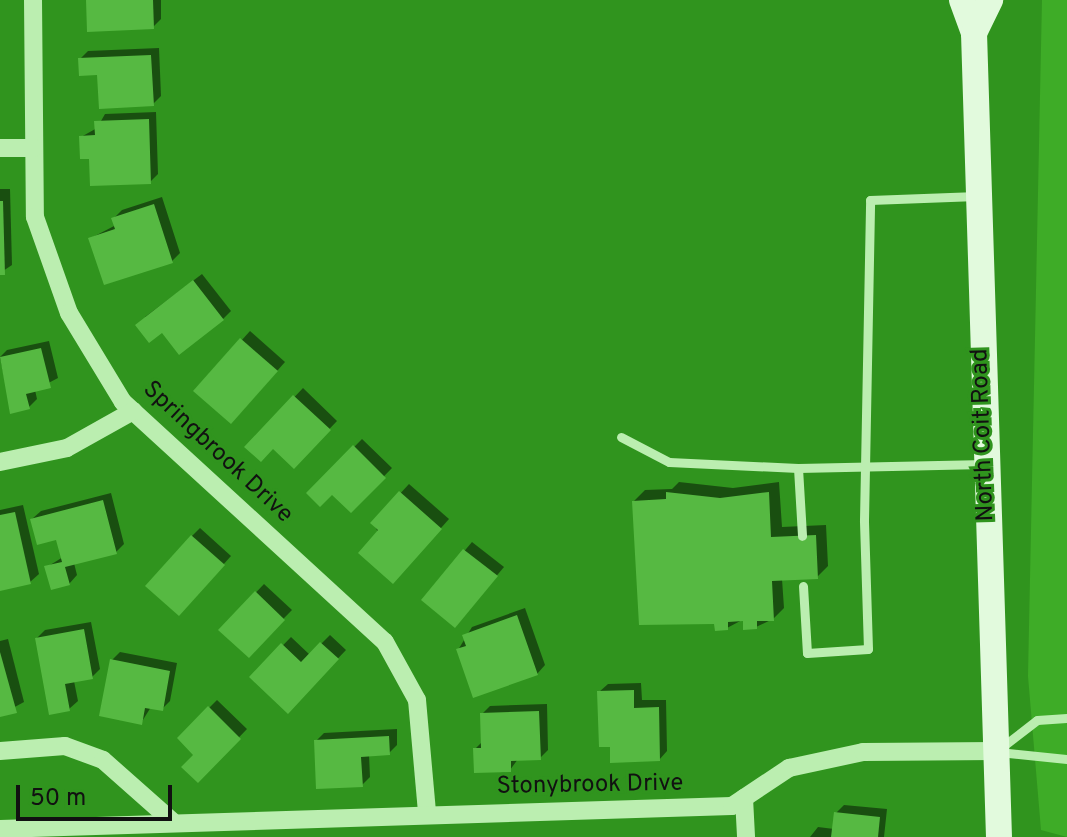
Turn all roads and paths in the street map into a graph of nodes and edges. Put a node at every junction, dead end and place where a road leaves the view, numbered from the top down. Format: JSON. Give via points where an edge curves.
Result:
{"nodes":[{"id":1,"x":33,"y":0,"type":"edge"},
{"id":2,"x":962,"y":0,"type":"edge"},
{"id":3,"x":990,"y":0,"type":"edge"},
{"id":4,"x":974,"y":33,"type":"junction"},
{"id":5,"x":0,"y":148,"type":"edge"},
{"id":6,"x":34,"y":148,"type":"junction"},
{"id":7,"x":977,"y":196,"type":"junction"},
{"id":8,"x":133,"y":411,"type":"junction"},
{"id":9,"x":621,"y":437,"type":"dead end"},
{"id":10,"x":0,"y":462,"type":"edge"},
{"id":11,"x":985,"y":464,"type":"junction"},
{"id":12,"x":869,"y":466,"type":"junction"},
{"id":13,"x":798,"y":468,"type":"junction"},
{"id":14,"x":802,"y":536,"type":"dead end"},
{"id":15,"x":803,"y":586,"type":"dead end"},
{"id":16,"x":1067,"y":718,"type":"edge"},
{"id":17,"x":0,"y":751,"type":"edge"},
{"id":18,"x":996,"y":751,"type":"junction"},
{"id":19,"x":1067,"y":759,"type":"edge"},
{"id":20,"x":744,"y":798,"type":"junction"},
{"id":21,"x":427,"y":812,"type":"junction"},
{"id":22,"x":172,"y":821,"type":"junction"},
{"id":23,"x":0,"y":829,"type":"edge"},
{"id":24,"x":746,"y":837,"type":"edge"},
{"id":25,"x":999,"y":837,"type":"edge"}],
"edges":[{"from":1,"to":6,"type":"street","name":"Springbrook Drive"},
{"from":2,"to":4,"type":"main road","name":"North Coit Road"},
{"from":3,"to":4,"type":"main road","name":"North Coit Road"},
{"from":4,"to":7,"type":"main road","name":"North Coit Road"},
{"from":5,"to":6,"type":"street"},
{"from":6,"to":8,"type":"street","name":"Springbrook Drive","via":[[35,217],[69,313]]},
{"from":7,"to":11,"type":"main road","name":"North Coit Road"},
{"from":7,"to":12,"type":"lane","via":[[870,200]]},
{"from":8,"to":10,"type":"street","via":[[67,448]]},
{"from":8,"to":21,"type":"street","name":"Springbrook Drive","via":[[385,642],[417,700]]},
{"from":9,"to":13,"type":"lane","via":[[669,462]]},
{"from":11,"to":12,"type":"lane"},
{"from":11,"to":18,"type":"main road","name":"North Coit Road"},
{"from":12,"to":13,"type":"lane"},
{"from":12,"to":15,"type":"lane","via":[[864,520],[868,649],[807,653]]},
{"from":13,"to":14,"type":"lane"},
{"from":16,"to":18,"type":"lane","via":[[1037,720]]},
{"from":17,"to":22,"type":"street","via":[[65,746],[103,760]]},
{"from":18,"to":19,"type":"lane"},
{"from":18,"to":20,"type":"street","name":"Stonybrook Drive","via":[[863,752],[789,768]]},
{"from":18,"to":25,"type":"main road","name":"North Coit Road"},
{"from":20,"to":21,"type":"street","name":"Stonybrook Drive","via":[[732,806],[643,812]]},
{"from":20,"to":24,"type":"street"},
{"from":21,"to":22,"type":"street","name":"Stonybrook Drive"},
{"from":22,"to":23,"type":"street","name":"Stonybrook Drive"}]}
